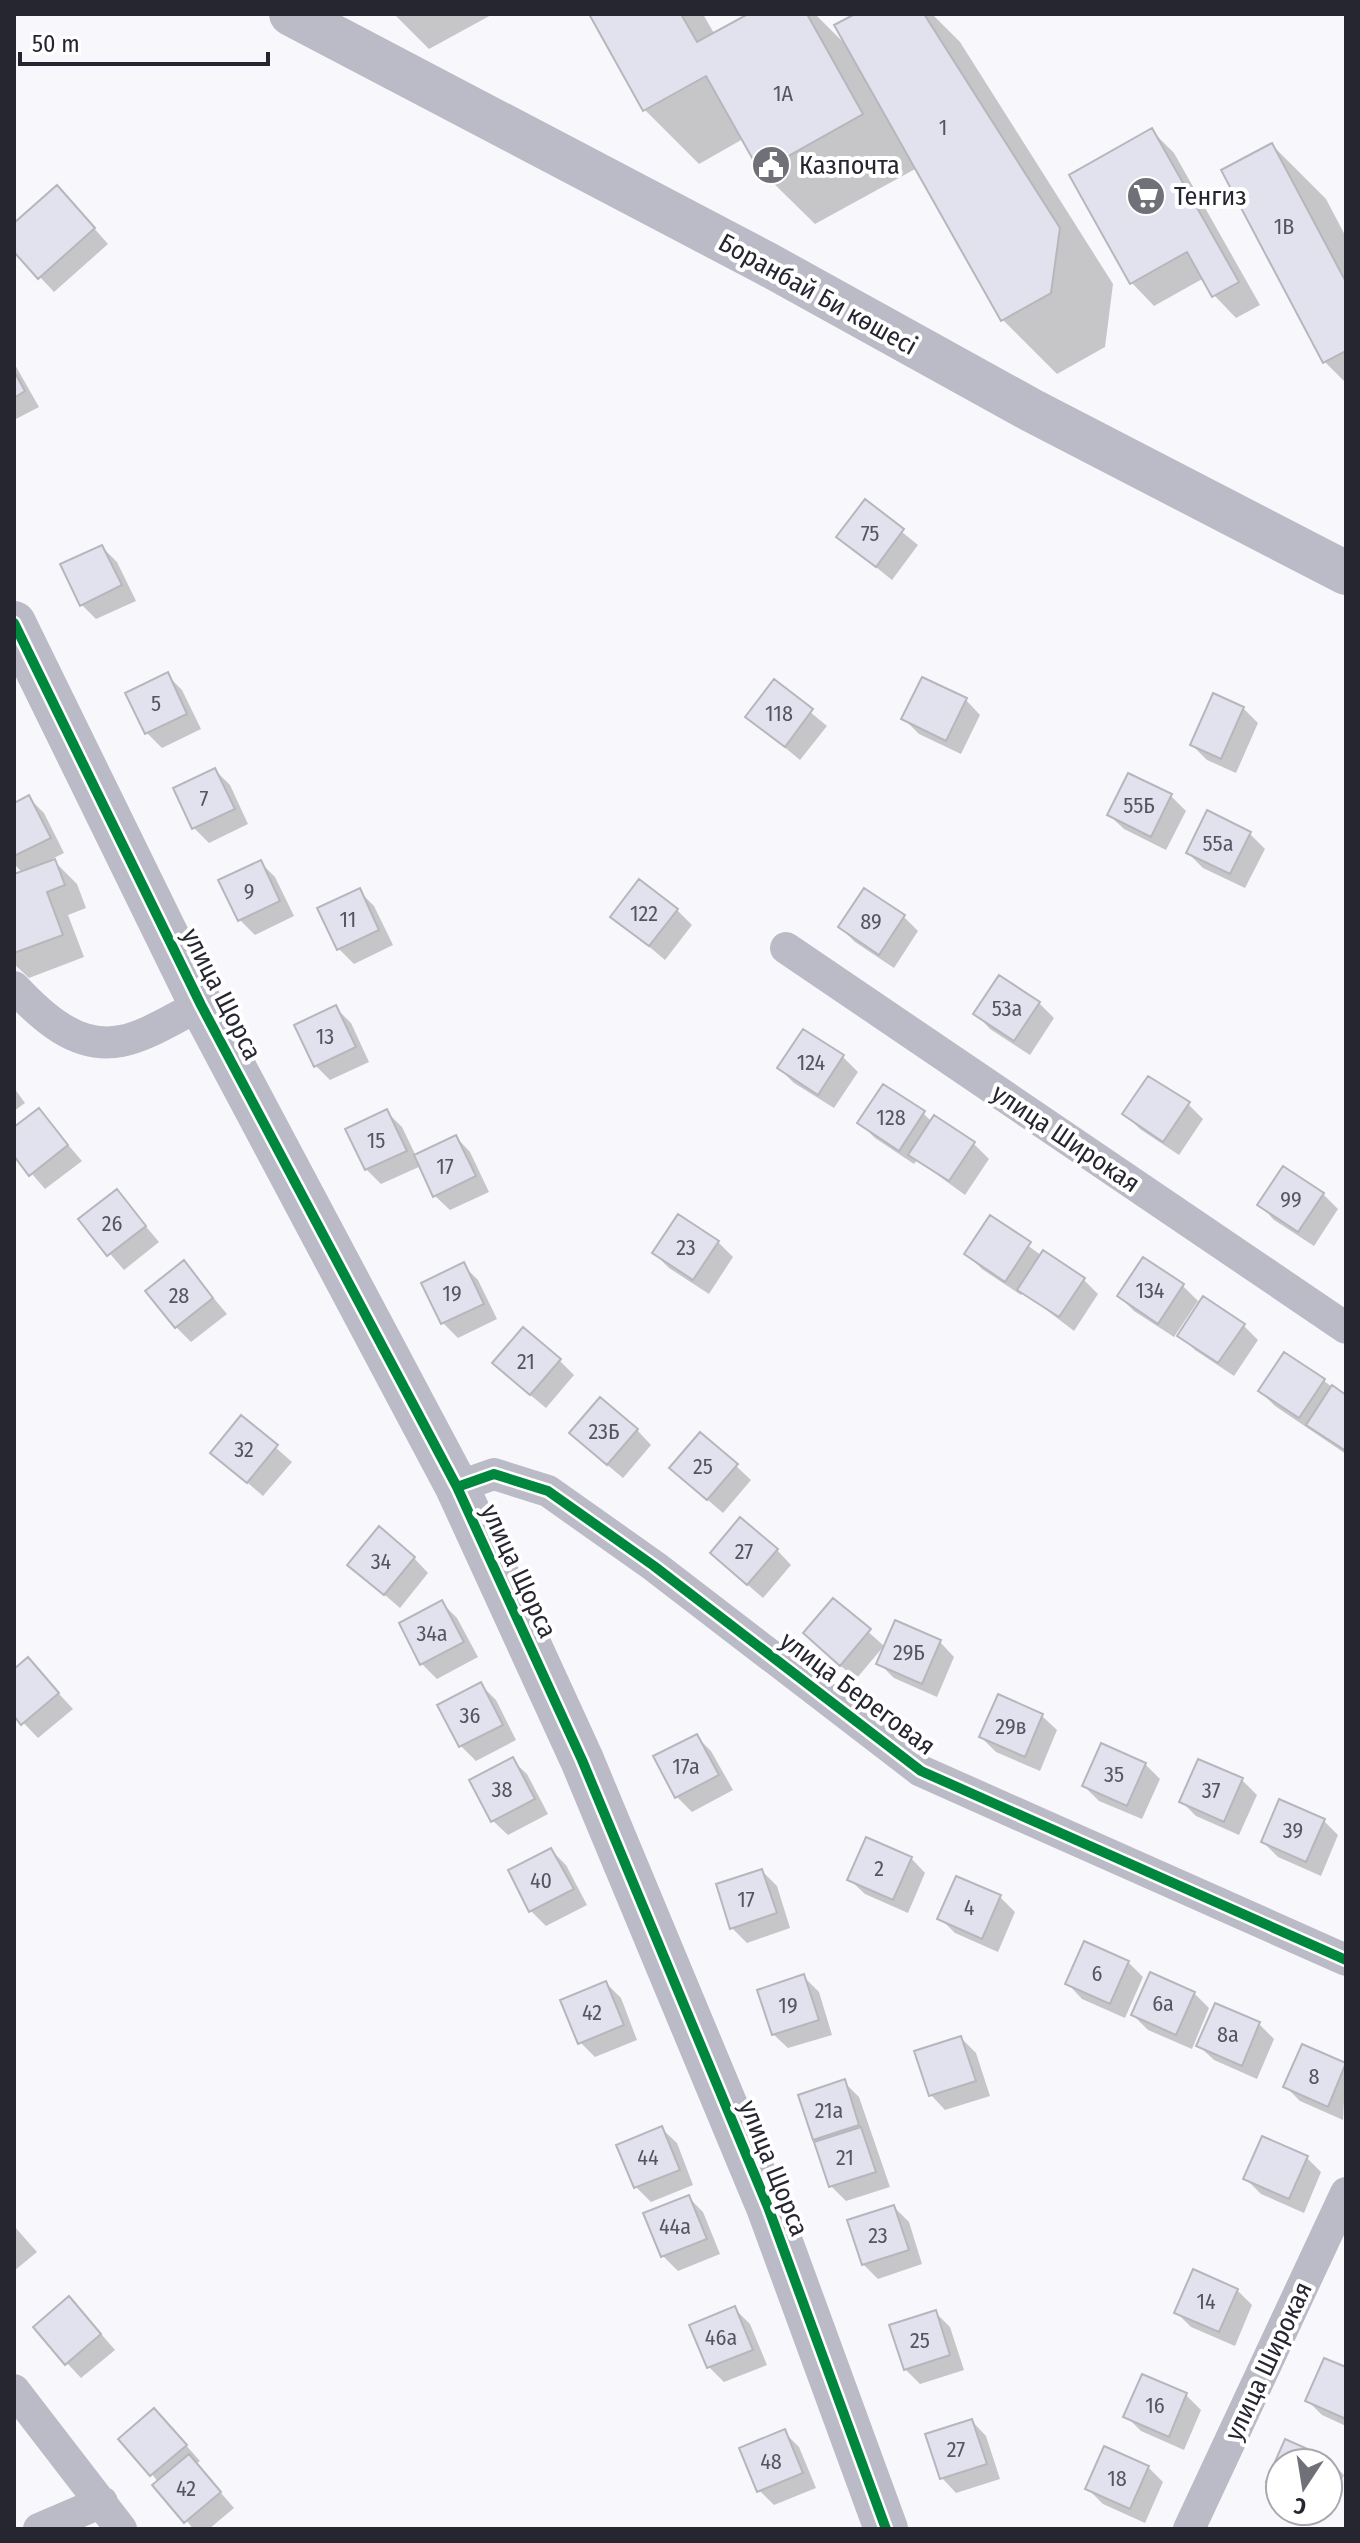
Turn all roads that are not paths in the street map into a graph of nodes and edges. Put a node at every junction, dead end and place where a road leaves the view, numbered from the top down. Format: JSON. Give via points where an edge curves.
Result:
{"nodes":[{"id":1,"x":291,"y":14,"type":"edge"},
{"id":2,"x":1346,"y":573,"type":"edge"},
{"id":3,"x":14,"y":623,"type":"edge"},
{"id":4,"x":786,"y":948,"type":"dead end"},
{"id":5,"x":14,"y":987,"type":"edge"},
{"id":6,"x":201,"y":1005,"type":"junction"},
{"id":7,"x":1346,"y":1328,"type":"edge"},
{"id":8,"x":457,"y":1487,"type":"junction"},
{"id":9,"x":1346,"y":1960,"type":"edge"},
{"id":10,"x":1346,"y":2193,"type":"edge"},
{"id":11,"x":14,"y":2390,"type":"edge"},
{"id":12,"x":102,"y":2502,"type":"junction"},
{"id":13,"x":39,"y":2529,"type":"edge"},
{"id":14,"x":121,"y":2529,"type":"edge"},
{"id":15,"x":886,"y":2529,"type":"edge"},
{"id":16,"x":1189,"y":2529,"type":"edge"}],
"edges":[{"from":1,"to":2,"type":"street","name":"Боранбай Би көшесі"},
{"from":3,"to":6,"type":"street","name":"улица Щорса"},
{"from":4,"to":7,"type":"street","name":"улица Широкая"},
{"from":5,"to":6,"type":"street","name":"улица Щорса","via":[[48,1022],[83,1038],[120,1041]]},
{"from":6,"to":8,"type":"street","name":"улица Щорса"},
{"from":8,"to":9,"type":"street","name":"улица Береговая","via":[[494,1474],[548,1491],[921,1771]]},
{"from":8,"to":15,"type":"street","name":"улица Щорса","via":[[582,1760],[768,2207]]},
{"from":10,"to":16,"type":"street","name":"улица Широкая"},
{"from":11,"to":12,"type":"street"},
{"from":12,"to":13,"type":"street"},
{"from":12,"to":14,"type":"street"}]}
